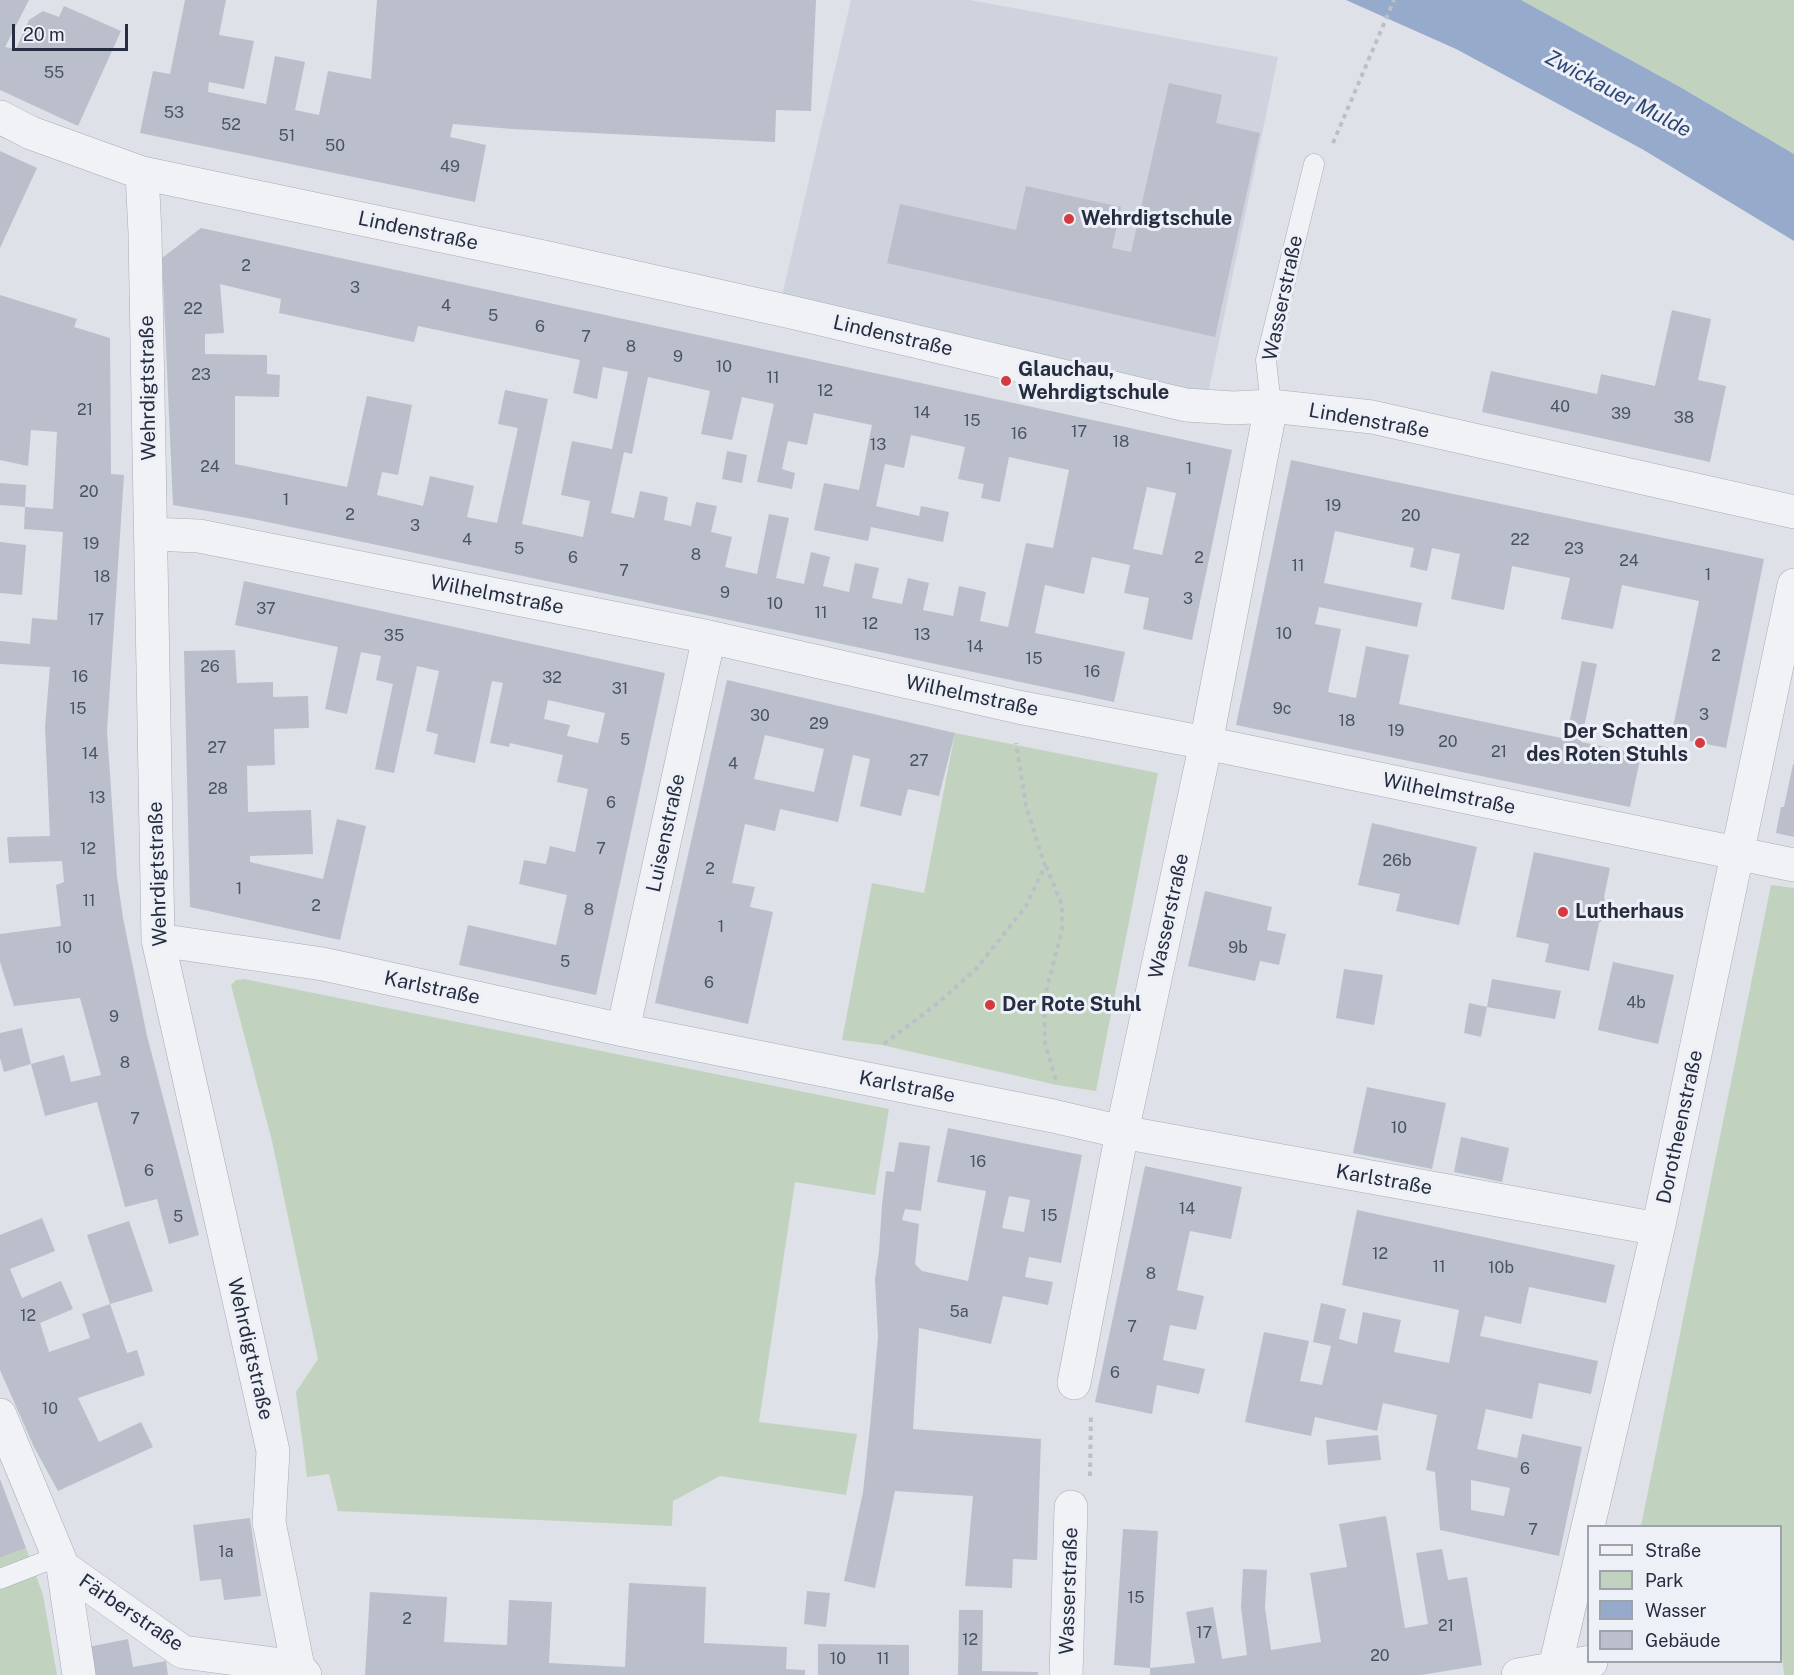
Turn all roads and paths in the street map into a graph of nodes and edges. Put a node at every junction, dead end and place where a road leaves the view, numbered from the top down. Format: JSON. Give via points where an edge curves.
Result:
{"nodes":[{"id":1,"x":1394,"y":0,"type":"edge"},
{"id":2,"x":0,"y":117,"type":"edge"},
{"id":3,"x":1314,"y":164,"type":"joint"},
{"id":4,"x":142,"y":173,"type":"junction"},
{"id":5,"x":1271,"y":406,"type":"junction"},
{"id":6,"x":1794,"y":512,"type":"edge"},
{"id":7,"x":150,"y":534,"type":"junction"},
{"id":8,"x":1794,"y":585,"type":"edge"},
{"id":9,"x":709,"y":637,"type":"junction"},
{"id":10,"x":1018,"y":707,"type":"junction"},
{"id":11,"x":1206,"y":743,"type":"junction"},
{"id":12,"x":1737,"y":854,"type":"junction"},
{"id":13,"x":1794,"y":865,"type":"edge"},
{"id":14,"x":1046,"y":866,"type":"junction"},
{"id":15,"x":158,"y":940,"type":"junction"},
{"id":16,"x":623,"y":1030,"type":"junction"},
{"id":17,"x":872,"y":1079,"type":"junction"},
{"id":18,"x":1053,"y":1116,"type":"junction"},
{"id":19,"x":1122,"y":1132,"type":"junction"},
{"id":20,"x":1658,"y":1229,"type":"junction"},
{"id":21,"x":1074,"y":1383,"type":"joint"},
{"id":22,"x":0,"y":1415,"type":"edge"},
{"id":23,"x":1071,"y":1507,"type":"joint"},
{"id":24,"x":1588,"y":1525,"type":"edge"},
{"id":25,"x":1587,"y":1531,"type":"edge"},
{"id":26,"x":61,"y":1561,"type":"junction"},
{"id":27,"x":0,"y":1580,"type":"edge"},
{"id":28,"x":1587,"y":1663,"type":"edge"},
{"id":29,"x":1555,"y":1667,"type":"junction"},
{"id":30,"x":301,"y":1671,"type":"edge"},
{"id":31,"x":78,"y":1675,"type":"edge"},
{"id":32,"x":1066,"y":1675,"type":"edge"},
{"id":33,"x":1518,"y":1675,"type":"edge"}],
"edges":[{"from":1,"to":3,"type":"path","via":[[1327,156]]},
{"from":2,"to":4,"type":"street","name":"Lindenstraße","via":[[31,133]]},
{"from":3,"to":5,"type":"lane","name":"Wasserstraße","via":[[1266,360]]},
{"from":4,"to":5,"type":"street","name":"Lindenstraße","via":[[773,308],[1186,405]]},
{"from":4,"to":7,"type":"street","name":"Wehrdigtstraße"},
{"from":5,"to":6,"type":"street","name":"Lindenstraße","via":[[1372,417]]},
{"from":5,"to":11,"type":"street","name":"Wasserstraße"},
{"from":7,"to":9,"type":"street","name":"Wilhelmstraße","via":[[199,536]]},
{"from":7,"to":15,"type":"street","name":"Wehrdigtstraße"},
{"from":8,"to":12,"type":"street","name":"Dorotheenstraße"},
{"from":9,"to":10,"type":"street","name":"Wilhelmstraße"},
{"from":9,"to":16,"type":"street","name":"Luisenstraße"},
{"from":10,"to":11,"type":"street","name":"Wilhelmstraße"},
{"from":10,"to":14,"type":"path","via":[[1016,745],[1026,806]]},
{"from":11,"to":12,"type":"street","name":"Wilhelmstraße"},
{"from":11,"to":19,"type":"street","name":"Wasserstraße"},
{"from":12,"to":13,"type":"street","name":"Wilhelmstraße"},
{"from":12,"to":20,"type":"street","name":"Dorotheenstraße"},
{"from":14,"to":17,"type":"path","via":[[1026,906],[977,968],[882,1045]]},
{"from":14,"to":18,"type":"path","via":[[1062,905],[1062,930],[1044,1000],[1045,1044],[1057,1084]]},
{"from":15,"to":16,"type":"street","name":"Karlstraße","via":[[323,964]]},
{"from":15,"to":30,"type":"street","name":"Wehrdigtstraße","via":[[273,1451],[269,1522]]},
{"from":16,"to":17,"type":"street","name":"Karlstraße"},
{"from":17,"to":18,"type":"street","name":"Karlstraße"},
{"from":18,"to":19,"type":"street","name":"Karlstraße"},
{"from":19,"to":20,"type":"street","name":"Karlstraße"},
{"from":19,"to":21,"type":"street","name":"Wasserstraße"},
{"from":20,"to":24,"type":"street","name":"Dorotheenstraße"},
{"from":21,"to":23,"type":"path","name":"Wasserstraße","via":[[1091,1385],[1090,1508]]},
{"from":22,"to":26,"type":"street"},
{"from":23,"to":32,"type":"street","name":"Wasserstraße"},
{"from":25,"to":29,"type":"street","name":"Dorotheenstraße"},
{"from":26,"to":27,"type":"lane"},
{"from":26,"to":30,"type":"street","name":"Färberstraße","via":[[183,1652]]},
{"from":26,"to":31,"type":"street"},
{"from":28,"to":29,"type":"street"},
{"from":29,"to":33,"type":"street"}]}
